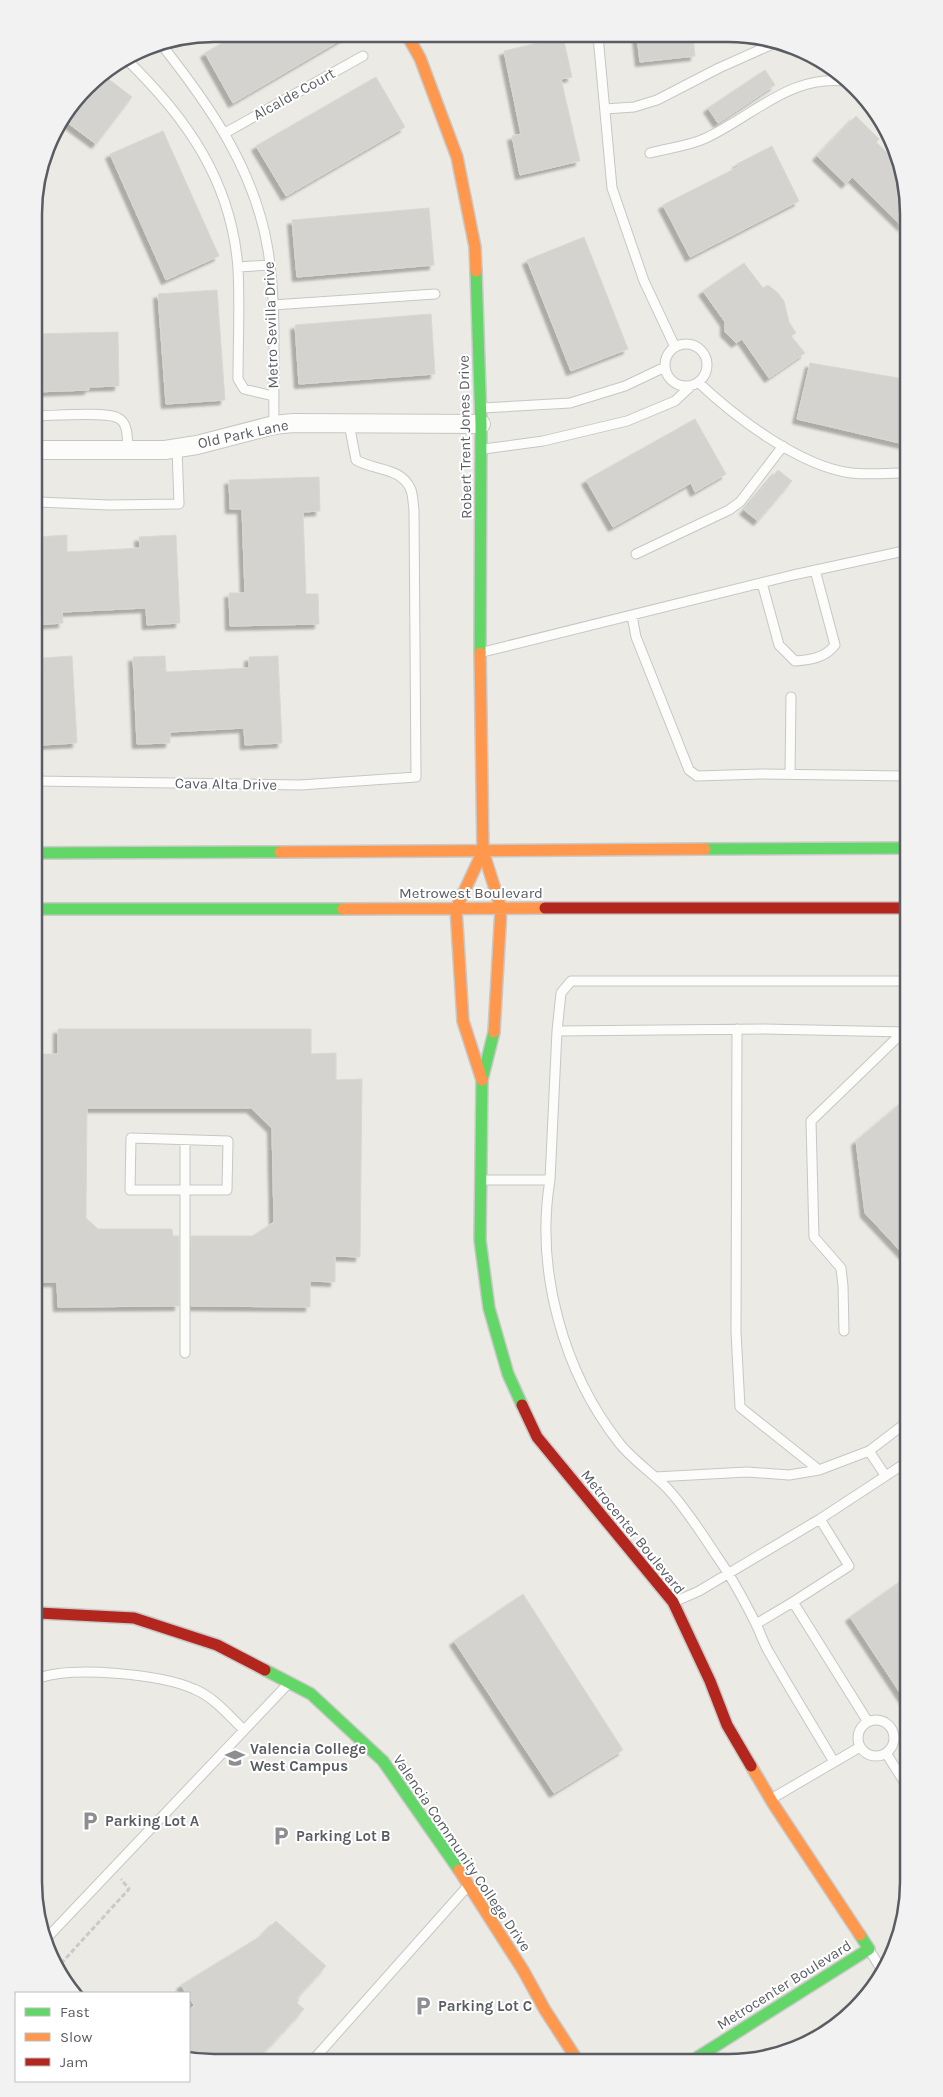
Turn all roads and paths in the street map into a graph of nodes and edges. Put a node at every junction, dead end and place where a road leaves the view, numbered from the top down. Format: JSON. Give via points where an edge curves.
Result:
{"nodes":[{"id":1,"x":599,"y":42,"type":"edge"},
{"id":2,"x":412,"y":43,"type":"edge"},
{"id":3,"x":766,"y":47,"type":"edge"},
{"id":4,"x":166,"y":50,"type":"edge"},
{"id":5,"x":363,"y":56,"type":"dead end"},
{"id":6,"x":130,"y":64,"type":"edge"},
{"id":7,"x":836,"y":81,"type":"edge"},
{"id":8,"x":605,"y":109,"type":"junction"},
{"id":9,"x":225,"y":133,"type":"junction"},
{"id":10,"x":650,"y":152,"type":"dead end"},
{"id":11,"x":270,"y":265,"type":"junction"},
{"id":12,"x":238,"y":267,"type":"junction"},
{"id":13,"x":434,"y":294,"type":"dead end"},
{"id":14,"x":273,"y":305,"type":"junction"},
{"id":15,"x":675,"y":348,"type":"junction"},
{"id":16,"x":665,"y":367,"type":"junction"},
{"id":17,"x":695,"y":384,"type":"junction"},
{"id":18,"x":274,"y":396,"type":"junction"},
{"id":19,"x":43,"y":416,"type":"edge"},
{"id":20,"x":481,"y":416,"type":"junction"},
{"id":21,"x":349,"y":424,"type":"junction"},
{"id":22,"x":274,"y":425,"type":"junction"},
{"id":23,"x":782,"y":446,"type":"junction"},
{"id":24,"x":177,"y":448,"type":"junction"},
{"id":25,"x":43,"y":450,"type":"edge"},
{"id":26,"x":128,"y":450,"type":"junction"},
{"id":27,"x":481,"y":450,"type":"junction"},
{"id":28,"x":900,"y":472,"type":"edge"},
{"id":29,"x":43,"y":502,"type":"edge"},
{"id":30,"x":900,"y":552,"type":"edge"},
{"id":31,"x":636,"y":554,"type":"dead end"},
{"id":32,"x":815,"y":570,"type":"junction"},
{"id":33,"x":762,"y":583,"type":"junction"},
{"id":34,"x":632,"y":616,"type":"junction"},
{"id":35,"x":480,"y":653,"type":"junction"},
{"id":36,"x":792,"y":697,"type":"dead end"},
{"id":37,"x":790,"y":774,"type":"junction"},
{"id":38,"x":900,"y":776,"type":"edge"},
{"id":39,"x":43,"y":781,"type":"edge"},
{"id":40,"x":900,"y":848,"type":"edge"},
{"id":41,"x":483,"y":851,"type":"junction"},
{"id":42,"x":43,"y":853,"type":"edge"},
{"id":43,"x":501,"y":908,"type":"junction"},
{"id":44,"x":900,"y":908,"type":"edge"},
{"id":45,"x":43,"y":909,"type":"edge"},
{"id":46,"x":456,"y":909,"type":"junction"},
{"id":47,"x":900,"y":981,"type":"edge"},
{"id":48,"x":738,"y":1029,"type":"junction"},
{"id":49,"x":557,"y":1031,"type":"junction"},
{"id":50,"x":900,"y":1032,"type":"edge"},
{"id":51,"x":900,"y":1036,"type":"edge"},
{"id":52,"x":482,"y":1080,"type":"junction"},
{"id":53,"x":185,"y":1140,"type":"junction"},
{"id":54,"x":480,"y":1180,"type":"junction"},
{"id":55,"x":550,"y":1180,"type":"junction"},
{"id":56,"x":184,"y":1190,"type":"junction"},
{"id":57,"x":844,"y":1331,"type":"dead end"},
{"id":58,"x":185,"y":1353,"type":"dead end"},
{"id":59,"x":900,"y":1427,"type":"edge"},
{"id":60,"x":869,"y":1451,"type":"junction"},
{"id":61,"x":900,"y":1466,"type":"edge"},
{"id":62,"x":819,"y":1470,"type":"junction"},
{"id":63,"x":885,"y":1476,"type":"junction"},
{"id":64,"x":655,"y":1477,"type":"junction"},
{"id":65,"x":820,"y":1519,"type":"junction"},
{"id":66,"x":728,"y":1574,"type":"junction"},
{"id":67,"x":673,"y":1602,"type":"junction"},
{"id":68,"x":793,"y":1602,"type":"junction"},
{"id":69,"x":42,"y":1613,"type":"edge"},
{"id":70,"x":756,"y":1624,"type":"junction"},
{"id":71,"x":42,"y":1677,"type":"edge"},
{"id":72,"x":289,"y":1682,"type":"junction"},
{"id":73,"x":868,"y":1722,"type":"junction"},
{"id":74,"x":244,"y":1730,"type":"junction"},
{"id":75,"x":860,"y":1747,"type":"junction"},
{"id":76,"x":886,"y":1754,"type":"junction"},
{"id":77,"x":834,"y":1762,"type":"junction"},
{"id":78,"x":900,"y":1776,"type":"edge"},
{"id":79,"x":771,"y":1799,"type":"junction"},
{"id":80,"x":121,"y":1879,"type":"dead end"},
{"id":81,"x":469,"y":1885,"type":"junction"},
{"id":82,"x":51,"y":1934,"type":"edge"},
{"id":83,"x":869,"y":1948,"type":"junction"},
{"id":84,"x":62,"y":1962,"type":"edge"},
{"id":85,"x":879,"y":1966,"type":"edge"},
{"id":86,"x":544,"y":2010,"type":"junction"},
{"id":87,"x":552,"y":2041,"type":"dead end"},
{"id":88,"x":318,"y":2054,"type":"edge"},
{"id":89,"x":574,"y":2054,"type":"edge"},
{"id":90,"x":703,"y":2054,"type":"edge"}],
"edges":[{"from":1,"to":8,"type":"lane"},
{"from":2,"to":20,"type":"street","name":"Robert Trent Jones Drive","via":[[456,157],[471,229]]},
{"from":3,"to":8,"type":"lane","via":[[657,100],[634,107]]},
{"from":4,"to":9,"type":"lane","name":"Metro Sevilla Drive","via":[[197,89]]},
{"from":5,"to":9,"type":"lane","name":"Alcalde Court"},
{"from":6,"to":12,"type":"lane","via":[[173,107],[203,154],[224,198]]},
{"from":7,"to":10,"type":"lane","via":[[791,88],[705,138]]},
{"from":8,"to":15,"type":"lane","via":[[612,188],[644,281]]},
{"from":9,"to":11,"type":"lane","name":"Metro Sevilla Drive","via":[[255,201]]},
{"from":11,"to":12,"type":"lane"},
{"from":11,"to":14,"type":"lane","name":"Metro Sevilla Drive"},
{"from":12,"to":18,"type":"lane","via":[[238,379],[244,389]]},
{"from":13,"to":14,"type":"lane"},
{"from":14,"to":18,"type":"lane","name":"Metro Sevilla Drive"},
{"from":15,"to":16,"type":"lane","via":[[667,356]]},
{"from":15,"to":17,"type":"lane","via":[[692,345],[706,356],[706,373]]},
{"from":16,"to":17,"type":"lane","via":[[671,380],[684,386]]},
{"from":16,"to":20,"type":"lane","via":[[625,386],[570,403]]},
{"from":17,"to":23,"type":"lane"},
{"from":17,"to":27,"type":"lane","via":[[674,401],[626,421],[543,441]]},
{"from":18,"to":22,"type":"lane","name":"Metro Sevilla Drive"},
{"from":19,"to":26,"type":"lane","via":[[118,417],[125,425]]},
{"from":20,"to":21,"type":"street","name":"Old Park Lane"},
{"from":20,"to":27,"type":"street","name":"Robert Trent Jones Drive"},
{"from":21,"to":22,"type":"street","name":"Old Park Lane"},
{"from":21,"to":39,"type":"lane","name":"Cava Alta Drive","via":[[356,460],[368,467],[399,474],[410,489],[414,510],[416,776],[300,785]]},
{"from":22,"to":24,"type":"street","name":"Old Park Lane"},
{"from":23,"to":28,"type":"lane","via":[[800,457],[850,473]]},
{"from":23,"to":31,"type":"lane","via":[[740,502]]},
{"from":24,"to":26,"type":"street","name":"Old Park Lane"},
{"from":24,"to":29,"type":"lane","via":[[179,504]]},
{"from":25,"to":26,"type":"street","name":"Old Park Lane"},
{"from":27,"to":35,"type":"street","name":"Robert Trent Jones Drive"},
{"from":30,"to":32,"type":"lane"},
{"from":32,"to":33,"type":"lane"},
{"from":32,"to":33,"type":"lane","via":[[835,645],[830,652],[811,660],[794,661],[779,645]]},
{"from":33,"to":34,"type":"lane"},
{"from":34,"to":35,"type":"lane"},
{"from":34,"to":37,"type":"lane","via":[[636,637],[689,770],[697,776]]},
{"from":35,"to":41,"type":"street","name":"Robert Trent Jones Drive"},
{"from":36,"to":37,"type":"lane"},
{"from":37,"to":38,"type":"lane"},
{"from":40,"to":41,"type":"street"},
{"from":41,"to":42,"type":"street"},
{"from":41,"to":43,"type":"street","name":"Robert Trent Jones Drive"},
{"from":41,"to":46,"type":"street","name":"Robert Trent Jones Drive"},
{"from":43,"to":44,"type":"street","name":"Metrowest Boulevard"},
{"from":43,"to":46,"type":"street","name":"Metrowest Boulevard"},
{"from":43,"to":52,"type":"street","name":"Metrocenter Boulevard","via":[[496,1025]]},
{"from":45,"to":46,"type":"street","name":"Metrowest Boulevard"},
{"from":46,"to":52,"type":"street","name":"Metrocenter Boulevard","via":[[462,1021]]},
{"from":47,"to":49,"type":"lane","via":[[571,981],[561,993]]},
{"from":48,"to":49,"type":"lane"},
{"from":48,"to":50,"type":"lane"},
{"from":48,"to":62,"type":"lane","via":[[736,1332],[740,1407]]},
{"from":49,"to":55,"type":"lane"},
{"from":51,"to":57,"type":"lane","via":[[811,1121],[814,1237],[841,1268]]},
{"from":52,"to":54,"type":"street","name":"Metrocenter Boulevard"},
{"from":53,"to":56,"type":"lane"},
{"from":53,"to":56,"type":"lane","via":[[228,1141],[227,1190]]},
{"from":53,"to":56,"type":"lane","via":[[131,1138],[130,1181],[130,1190]]},
{"from":54,"to":55,"type":"lane"},
{"from":54,"to":67,"type":"street","name":"Metrocenter Boulevard","via":[[480,1240],[488,1304],[508,1374],[537,1437]]},
{"from":55,"to":64,"type":"lane","via":[[546,1204],[550,1285],[573,1362],[592,1403],[621,1445]]},
{"from":56,"to":58,"type":"lane"},
{"from":59,"to":60,"type":"lane"},
{"from":60,"to":62,"type":"lane"},
{"from":60,"to":63,"type":"lane"},
{"from":61,"to":63,"type":"lane"},
{"from":62,"to":64,"type":"lane","via":[[789,1475],[747,1472]]},
{"from":63,"to":65,"type":"lane"},
{"from":64,"to":66,"type":"lane","via":[[668,1489]]},
{"from":65,"to":66,"type":"lane"},
{"from":65,"to":68,"type":"lane","via":[[849,1566]]},
{"from":66,"to":67,"type":"lane"},
{"from":66,"to":70,"type":"lane"},
{"from":67,"to":79,"type":"street","name":"Metrocenter Boulevard","via":[[727,1725]]},
{"from":68,"to":70,"type":"lane"},
{"from":68,"to":73,"type":"lane"},
{"from":69,"to":72,"type":"street","name":"Valencia Community College Drive","via":[[134,1618],[217,1645]]},
{"from":70,"to":77,"type":"lane","via":[[769,1653]]},
{"from":71,"to":74,"type":"lane","via":[[52,1674],[122,1674],[158,1678],[194,1689],[212,1700]]},
{"from":72,"to":74,"type":"lane"},
{"from":72,"to":81,"type":"street","name":"Valencia Community College Drive","via":[[312,1694],[383,1761]]},
{"from":73,"to":75,"type":"lane","via":[[860,1730]]},
{"from":73,"to":76,"type":"lane","via":[[880,1720],[891,1727],[895,1738]]},
{"from":74,"to":82,"type":"lane"},
{"from":75,"to":76,"type":"lane","via":[[869,1755]]},
{"from":75,"to":77,"type":"lane"},
{"from":76,"to":78,"type":"lane"},
{"from":77,"to":79,"type":"lane"},
{"from":79,"to":83,"type":"street","name":"Metrocenter Boulevard"},
{"from":80,"to":84,"type":"path","via":[[129,1889]]},
{"from":81,"to":86,"type":"street","name":"Valencia Community College Drive","via":[[523,1970]]},
{"from":81,"to":88,"type":"lane"},
{"from":83,"to":85,"type":"lane"},
{"from":83,"to":90,"type":"street","name":"Metrocenter Boulevard"},
{"from":86,"to":87,"type":"street","name":"Valencia Community College Drive"},
{"from":86,"to":89,"type":"street","name":"Valencia Community College Drive"}]}
